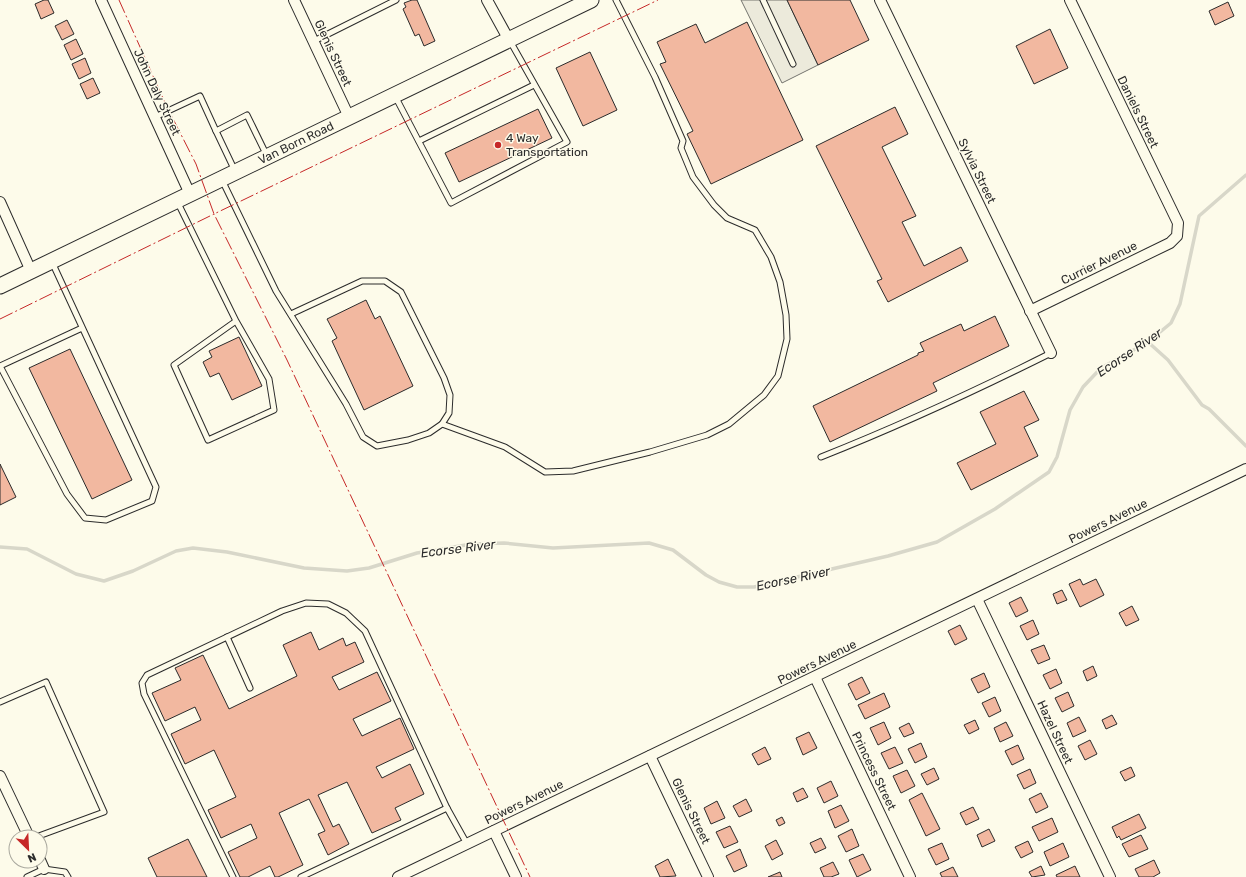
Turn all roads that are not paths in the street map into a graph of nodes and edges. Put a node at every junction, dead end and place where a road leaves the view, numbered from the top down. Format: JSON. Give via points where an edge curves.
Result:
{"nodes":[{"id":1,"x":101,"y":0,"type":"edge"},
{"id":2,"x":294,"y":0,"type":"edge"},
{"id":3,"x":396,"y":0,"type":"edge"},
{"id":4,"x":487,"y":0,"type":"edge"},
{"id":5,"x":591,"y":0,"type":"edge"},
{"id":6,"x":616,"y":0,"type":"edge"},
{"id":7,"x":763,"y":0,"type":"edge"},
{"id":8,"x":880,"y":0,"type":"edge"},
{"id":9,"x":1070,"y":0,"type":"edge"},
{"id":10,"x":509,"y":40,"type":"junction"},
{"id":11,"x":314,"y":41,"type":"junction"},
{"id":12,"x":793,"y":64,"type":"dead end"},
{"id":13,"x":534,"y":85,"type":"junction"},
{"id":14,"x":394,"y":95,"type":"junction"},
{"id":15,"x":348,"y":117,"type":"junction"},
{"id":16,"x":155,"y":118,"type":"junction"},
{"id":17,"x":216,"y":131,"type":"junction"},
{"id":18,"x":419,"y":141,"type":"junction"},
{"id":19,"x":267,"y":157,"type":"junction"},
{"id":20,"x":236,"y":172,"type":"junction"},
{"id":21,"x":222,"y":179,"type":"junction"},
{"id":22,"x":184,"y":197,"type":"junction"},
{"id":23,"x":0,"y":202,"type":"edge"},
{"id":24,"x":1177,"y":236,"type":"joint"},
{"id":25,"x":52,"y":261,"type":"junction"},
{"id":26,"x":31,"y":271,"type":"junction"},
{"id":27,"x":0,"y":286,"type":"edge"},
{"id":28,"x":1030,"y":311,"type":"junction"},
{"id":29,"x":291,"y":314,"type":"junction"},
{"id":30,"x":236,"y":321,"type":"junction"},
{"id":31,"x":82,"y":328,"type":"junction"},
{"id":32,"x":1051,"y":353,"type":"joint"},
{"id":33,"x":0,"y":366,"type":"edge"},
{"id":34,"x":442,"y":424,"type":"junction"},
{"id":35,"x":821,"y":457,"type":"dead end"},
{"id":36,"x":1246,"y":469,"type":"edge"},
{"id":37,"x":977,"y":599,"type":"junction"},
{"id":38,"x":227,"y":637,"type":"junction"},
{"id":39,"x":815,"y":677,"type":"junction"},
{"id":40,"x":250,"y":688,"type":"dead end"},
{"id":41,"x":0,"y":702,"type":"edge"},
{"id":42,"x":650,"y":756,"type":"junction"},
{"id":43,"x":0,"y":776,"type":"edge"},
{"id":44,"x":447,"y":808,"type":"junction"},
{"id":45,"x":25,"y":829,"type":"edge"},
{"id":46,"x":494,"y":831,"type":"junction"},
{"id":47,"x":48,"y":833,"type":"edge"},
{"id":48,"x":467,"y":844,"type":"junction"},
{"id":49,"x":48,"y":866,"type":"edge"},
{"id":50,"x":37,"y":869,"type":"edge"},
{"id":51,"x":28,"y":877,"type":"edge"},
{"id":52,"x":68,"y":877,"type":"edge"},
{"id":53,"x":233,"y":877,"type":"edge"},
{"id":54,"x":301,"y":877,"type":"edge"},
{"id":55,"x":398,"y":877,"type":"edge"},
{"id":56,"x":516,"y":877,"type":"edge"},
{"id":57,"x":708,"y":877,"type":"edge"},
{"id":58,"x":910,"y":877,"type":"edge"},
{"id":59,"x":1110,"y":877,"type":"edge"}],
"edges":[{"from":1,"to":16,"type":"street","name":"John Daly Street"},
{"from":2,"to":11,"type":"street","name":"Glenis Street"},
{"from":3,"to":11,"type":"lane"},
{"from":4,"to":10,"type":"street"},
{"from":5,"to":10,"type":"main road","name":"Van Born Road"},
{"from":6,"to":34,"type":"lane","via":[[655,77],[680,134],[683,141],[681,148],[693,177],[714,206],[727,218],[756,230],[771,256],[780,282],[787,323],[787,339],[778,376],[751,407],[729,424],[707,435],[574,471],[545,472],[504,447]]},
{"from":7,"to":12,"type":"lane"},
{"from":8,"to":28,"type":"street","name":"Sylvia Street"},
{"from":9,"to":24,"type":"street","name":"Daniels Street","via":[[1178,223]]},
{"from":10,"to":13,"type":"lane"},
{"from":10,"to":14,"type":"main road","name":"Van Born Road"},
{"from":11,"to":15,"type":"street","name":"Glenis Street"},
{"from":13,"to":18,"type":"lane"},
{"from":13,"to":18,"type":"lane","via":[[567,142],[451,203]]},
{"from":14,"to":15,"type":"main road","name":"Van Born Road"},
{"from":14,"to":18,"type":"lane"},
{"from":15,"to":19,"type":"main road","name":"Van Born Road"},
{"from":16,"to":17,"type":"lane","via":[[200,96]]},
{"from":16,"to":22,"type":"street","name":"John Daly Street"},
{"from":17,"to":19,"type":"lane","via":[[247,115]]},
{"from":17,"to":20,"type":"lane"},
{"from":19,"to":20,"type":"main road","name":"Van Born Road"},
{"from":20,"to":21,"type":"main road","name":"Van Born Road"},
{"from":21,"to":22,"type":"main road","name":"Van Born Road"},
{"from":21,"to":29,"type":"lane","via":[[276,291]]},
{"from":22,"to":25,"type":"main road","name":"Van Born Road"},
{"from":22,"to":30,"type":"lane"},
{"from":23,"to":26,"type":"street"},
{"from":24,"to":28,"type":"street","name":"Currier Avenue","via":[[1170,243]]},
{"from":25,"to":26,"type":"main road","name":"Van Born Road"},
{"from":25,"to":31,"type":"lane"},
{"from":26,"to":27,"type":"main road","name":"Van Born Road"},
{"from":28,"to":32,"type":"street","name":"Sylvia Street"},
{"from":29,"to":34,"type":"lane","via":[[363,437],[377,446],[429,433]]},
{"from":29,"to":34,"type":"lane","via":[[362,281],[385,281],[401,292],[450,395],[449,413]]},
{"from":30,"to":30,"type":"lane","via":[[174,365],[208,440],[274,410],[269,379]]},
{"from":31,"to":33,"type":"lane"},
{"from":31,"to":33,"type":"lane","via":[[156,487],[152,501],[106,520],[86,518],[67,494]]},
{"from":32,"to":35,"type":"lane","via":[[983,387]]},
{"from":36,"to":37,"type":"street","name":"Powers Avenue"},
{"from":37,"to":39,"type":"street","name":"Powers Avenue"},
{"from":37,"to":59,"type":"street","name":"Hazel Street"},
{"from":38,"to":40,"type":"lane"},
{"from":38,"to":44,"type":"lane","via":[[282,611],[306,603],[328,604],[346,613],[365,631]]},
{"from":38,"to":53,"type":"lane","via":[[147,675],[142,683],[144,694]]},
{"from":39,"to":42,"type":"street","name":"Powers Avenue"},
{"from":39,"to":58,"type":"street","name":"Princess Street"},
{"from":41,"to":47,"type":"lane","via":[[46,682],[104,812]]},
{"from":42,"to":46,"type":"street","name":"Powers Avenue"},
{"from":42,"to":57,"type":"street","name":"Glenis Street"},
{"from":43,"to":45,"type":"street"},
{"from":44,"to":48,"type":"lane"},
{"from":44,"to":54,"type":"lane"},
{"from":46,"to":48,"type":"street","name":"Powers Avenue"},
{"from":46,"to":56,"type":"street"},
{"from":48,"to":55,"type":"street","name":"Powers Avenue"},
{"from":49,"to":52,"type":"lane","via":[[65,872]]},
{"from":50,"to":51,"type":"lane"}]}
